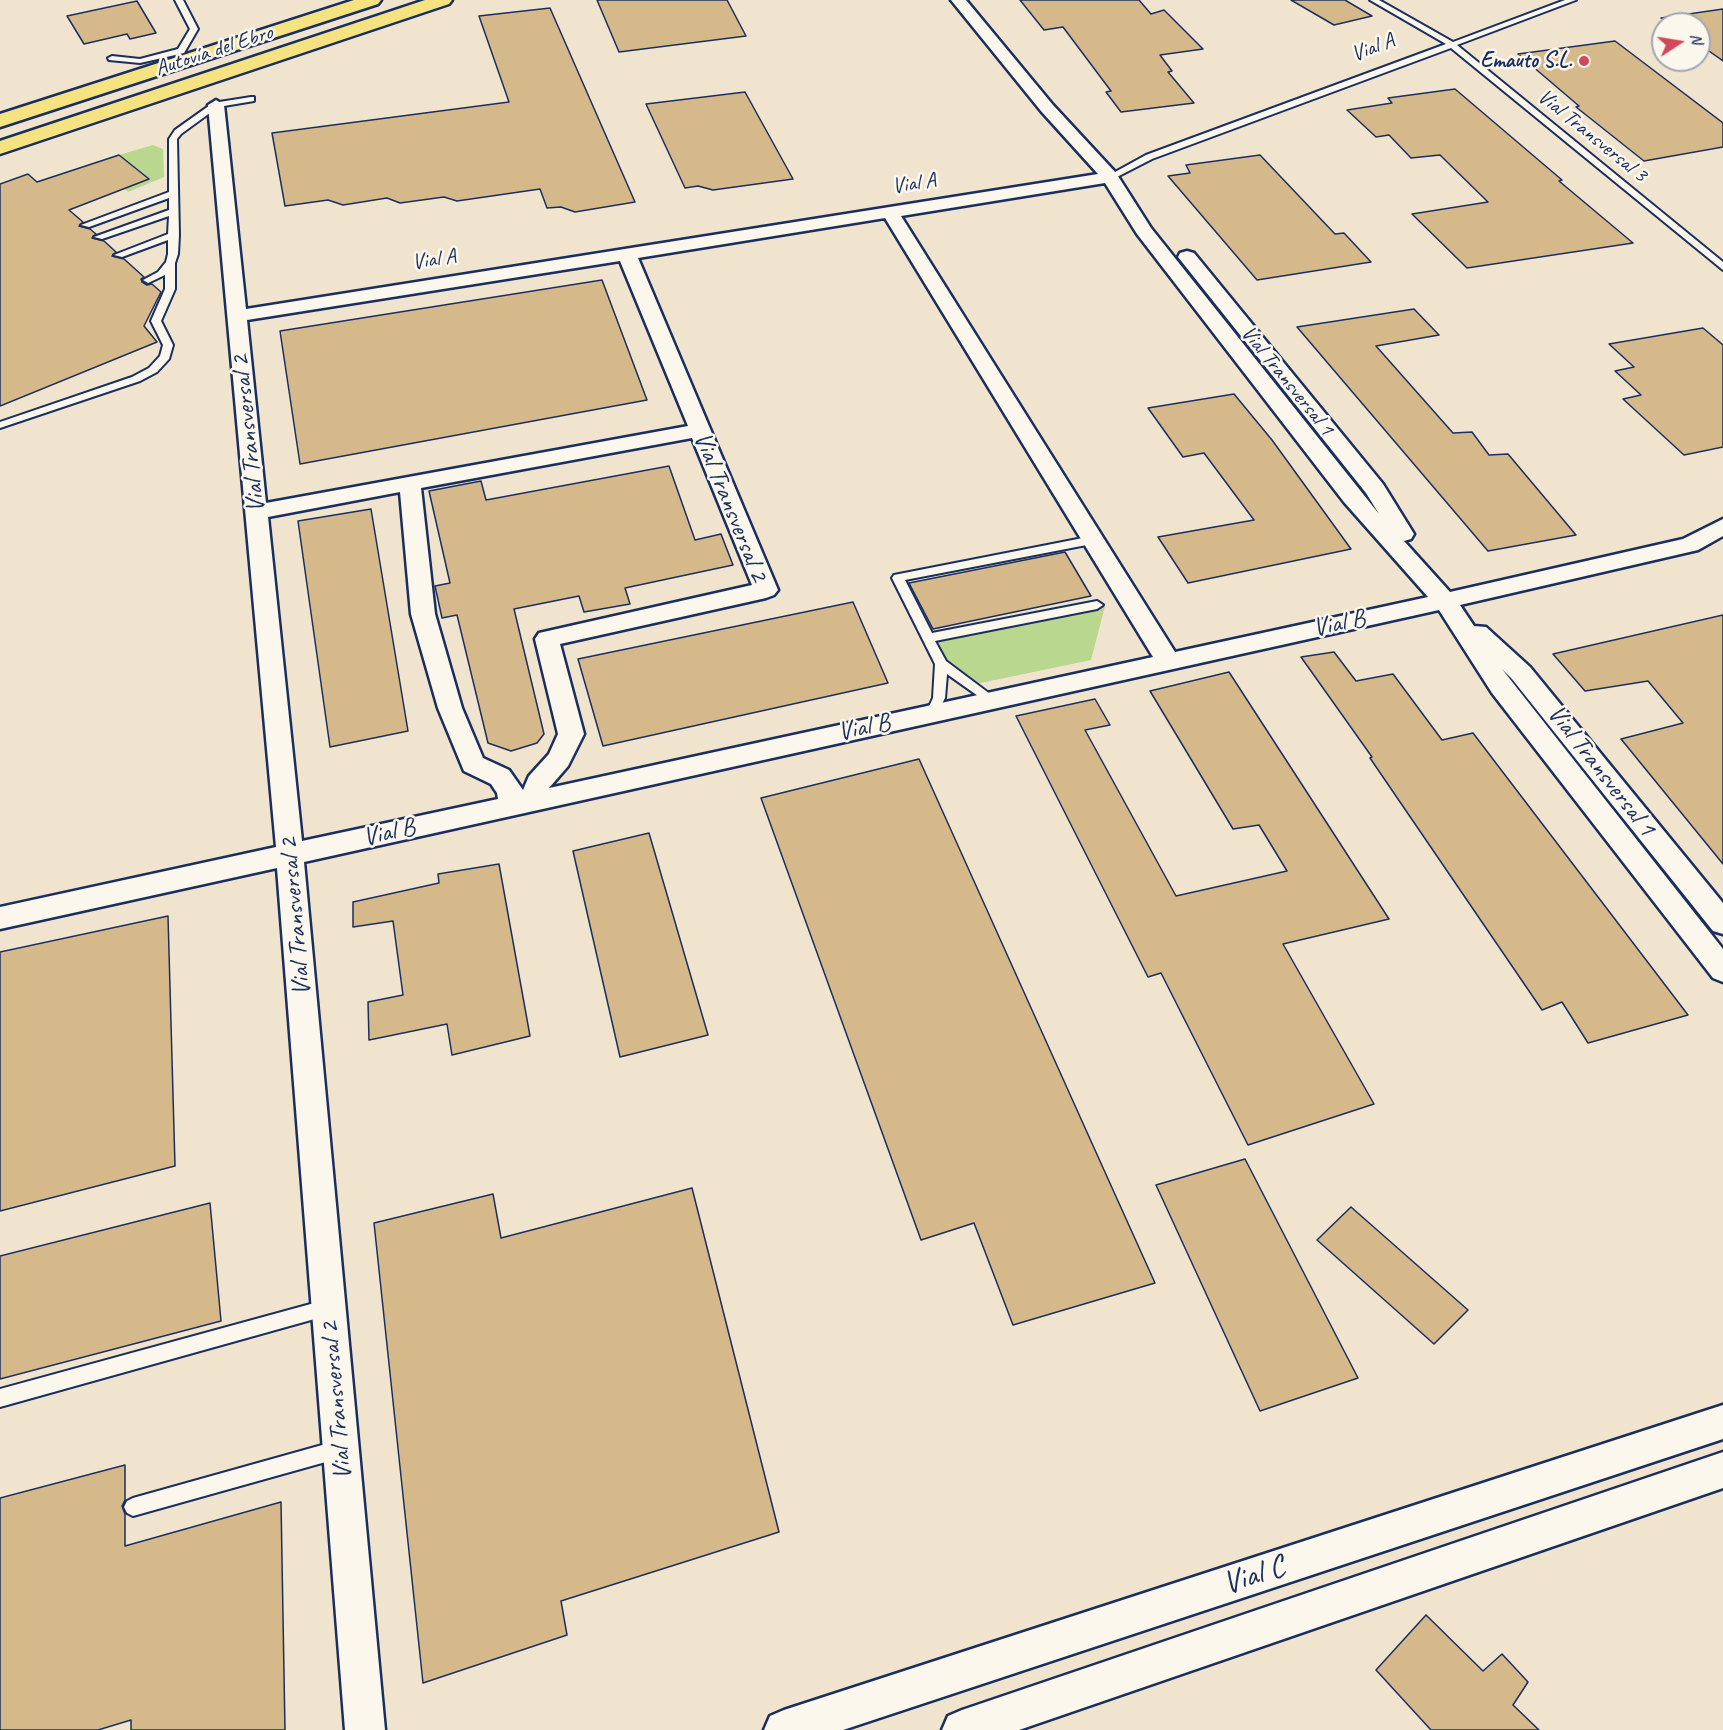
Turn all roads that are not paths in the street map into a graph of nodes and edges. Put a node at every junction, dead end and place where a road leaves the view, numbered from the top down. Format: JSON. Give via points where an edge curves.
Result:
{"nodes":[{"id":1,"x":179,"y":0,"type":"edge"},
{"id":2,"x":372,"y":0,"type":"edge"},
{"id":3,"x":394,"y":0,"type":"edge"},
{"id":4,"x":443,"y":0,"type":"edge"},
{"id":5,"x":958,"y":0,"type":"edge"},
{"id":6,"x":977,"y":0,"type":"edge"},
{"id":7,"x":1374,"y":0,"type":"edge"},
{"id":8,"x":1572,"y":0,"type":"edge"},
{"id":9,"x":1451,"y":44,"type":"junction"},
{"id":10,"x":112,"y":58,"type":"dead end"},
{"id":11,"x":251,"y":99,"type":"dead end"},
{"id":12,"x":216,"y":105,"type":"junction"},
{"id":13,"x":0,"y":121,"type":"edge"},
{"id":14,"x":0,"y":130,"type":"edge"},
{"id":15,"x":0,"y":148,"type":"edge"},
{"id":16,"x":1110,"y":177,"type":"junction"},
{"id":17,"x":173,"y":193,"type":"junction"},
{"id":18,"x":174,"y":211,"type":"junction"},
{"id":19,"x":890,"y":213,"type":"junction"},
{"id":20,"x":86,"y":225,"type":"dead end"},
{"id":21,"x":174,"y":235,"type":"junction"},
{"id":22,"x":99,"y":237,"type":"dead end"},
{"id":23,"x":627,"y":254,"type":"junction"},
{"id":24,"x":119,"y":255,"type":"dead end"},
{"id":25,"x":170,"y":263,"type":"junction"},
{"id":26,"x":1723,"y":267,"type":"edge"},
{"id":27,"x":148,"y":280,"type":"dead end"},
{"id":28,"x":237,"y":316,"type":"junction"},
{"id":29,"x":0,"y":425,"type":"edge"},
{"id":30,"x":699,"y":430,"type":"junction"},
{"id":31,"x":410,"y":483,"type":"junction"},
{"id":32,"x":257,"y":512,"type":"junction"},
{"id":33,"x":1723,"y":526,"type":"edge"},
{"id":34,"x":1093,"y":540,"type":"junction"},
{"id":35,"x":1445,"y":601,"type":"junction"},
{"id":36,"x":1097,"y":605,"type":"dead end"},
{"id":37,"x":928,"y":638,"type":"junction"},
{"id":38,"x":1168,"y":661,"type":"junction"},
{"id":39,"x":941,"y":664,"type":"junction"},
{"id":40,"x":992,"y":700,"type":"junction"},
{"id":41,"x":932,"y":713,"type":"junction"},
{"id":42,"x":522,"y":803,"type":"junction"},
{"id":43,"x":290,"y":856,"type":"junction"},
{"id":44,"x":0,"y":918,"type":"edge"},
{"id":45,"x":1723,"y":923,"type":"edge"},
{"id":46,"x":1723,"y":970,"type":"edge"},
{"id":47,"x":329,"y":1307,"type":"junction"},
{"id":48,"x":0,"y":1398,"type":"edge"},
{"id":49,"x":1723,"y":1422,"type":"edge"},
{"id":50,"x":342,"y":1449,"type":"junction"},
{"id":51,"x":1723,"y":1470,"type":"edge"},
{"id":52,"x":133,"y":1507,"type":"dead end"},
{"id":53,"x":365,"y":1730,"type":"edge"},
{"id":54,"x":784,"y":1730,"type":"edge"},
{"id":55,"x":962,"y":1730,"type":"edge"}],
"edges":[{"from":1,"to":10,"type":"lane","via":[[194,29],[181,51],[140,61]]},
{"from":2,"to":13,"type":"highway"},
{"from":3,"to":14,"type":"highway","name":"Autovía del Ebro"},
{"from":4,"to":15,"type":"highway","name":"Autovía del Ebro"},
{"from":5,"to":16,"type":"street","name":"Vial Transversal 1"},
{"from":6,"to":16,"type":"street","name":"Vial Transversal 1"},
{"from":7,"to":9,"type":"lane","name":"Vial Transversal 3"},
{"from":8,"to":9,"type":"lane","name":"Vial A"},
{"from":9,"to":16,"type":"lane","name":"Vial A","via":[[1149,157]]},
{"from":9,"to":26,"type":"lane","name":"Vial Transversal 3"},
{"from":11,"to":12,"type":"lane"},
{"from":12,"to":17,"type":"lane","via":[[173,139]]},
{"from":12,"to":28,"type":"street","name":"Vial Transversal 2"},
{"from":16,"to":19,"type":"street","name":"Vial A"},
{"from":16,"to":35,"type":"street","name":"Vial Transversal 1","via":[[1143,230],[1352,497]]},
{"from":17,"to":18,"type":"lane"},
{"from":17,"to":20,"type":"lane"},
{"from":18,"to":21,"type":"lane"},
{"from":18,"to":22,"type":"lane"},
{"from":19,"to":23,"type":"street","name":"Vial A"},
{"from":19,"to":34,"type":"street"},
{"from":21,"to":24,"type":"lane"},
{"from":21,"to":25,"type":"lane"},
{"from":23,"to":28,"type":"street","name":"Vial A"},
{"from":23,"to":30,"type":"street","name":"Vial Transversal 2"},
{"from":25,"to":27,"type":"lane","via":[[161,274]]},
{"from":25,"to":29,"type":"lane","via":[[170,289],[156,321],[168,345],[165,357],[153,370]]},
{"from":28,"to":32,"type":"street","name":"Vial Transversal 2"},
{"from":30,"to":31,"type":"street"},
{"from":30,"to":42,"type":"street","name":"Vial Transversal 2","via":[[766,590],[547,639],[571,734],[559,759]]},
{"from":31,"to":32,"type":"street"},
{"from":31,"to":42,"type":"street","via":[[423,614],[450,708],[473,764],[500,777]]},
{"from":32,"to":43,"type":"street","name":"Vial Transversal 2"},
{"from":33,"to":35,"type":"street","name":"Vial B","via":[[1690,545]]},
{"from":34,"to":37,"type":"lane","via":[[898,578]]},
{"from":34,"to":38,"type":"street"},
{"from":35,"to":38,"type":"street","name":"Vial B"},
{"from":35,"to":45,"type":"street","name":"Vial Transversal 1","via":[[1521,673]]},
{"from":35,"to":46,"type":"street","name":"Vial Transversal 1","via":[[1501,687]]},
{"from":36,"to":37,"type":"lane"},
{"from":37,"to":39,"type":"lane"},
{"from":38,"to":40,"type":"street","name":"Vial B"},
{"from":39,"to":40,"type":"lane"},
{"from":39,"to":41,"type":"lane","via":[[939,698]]},
{"from":40,"to":41,"type":"street","name":"Vial B"},
{"from":41,"to":42,"type":"street","name":"Vial B"},
{"from":42,"to":43,"type":"street","name":"Vial B"},
{"from":43,"to":44,"type":"street","name":"Vial B"},
{"from":43,"to":47,"type":"street","name":"Vial Transversal 2"},
{"from":47,"to":48,"type":"lane"},
{"from":47,"to":50,"type":"street","name":"Vial Transversal 2"},
{"from":49,"to":54,"type":"street","name":"Vial C"},
{"from":50,"to":52,"type":"lane"},
{"from":50,"to":53,"type":"street","name":"Vial Transversal 2"},
{"from":51,"to":55,"type":"street","name":"Vial C"}]}
